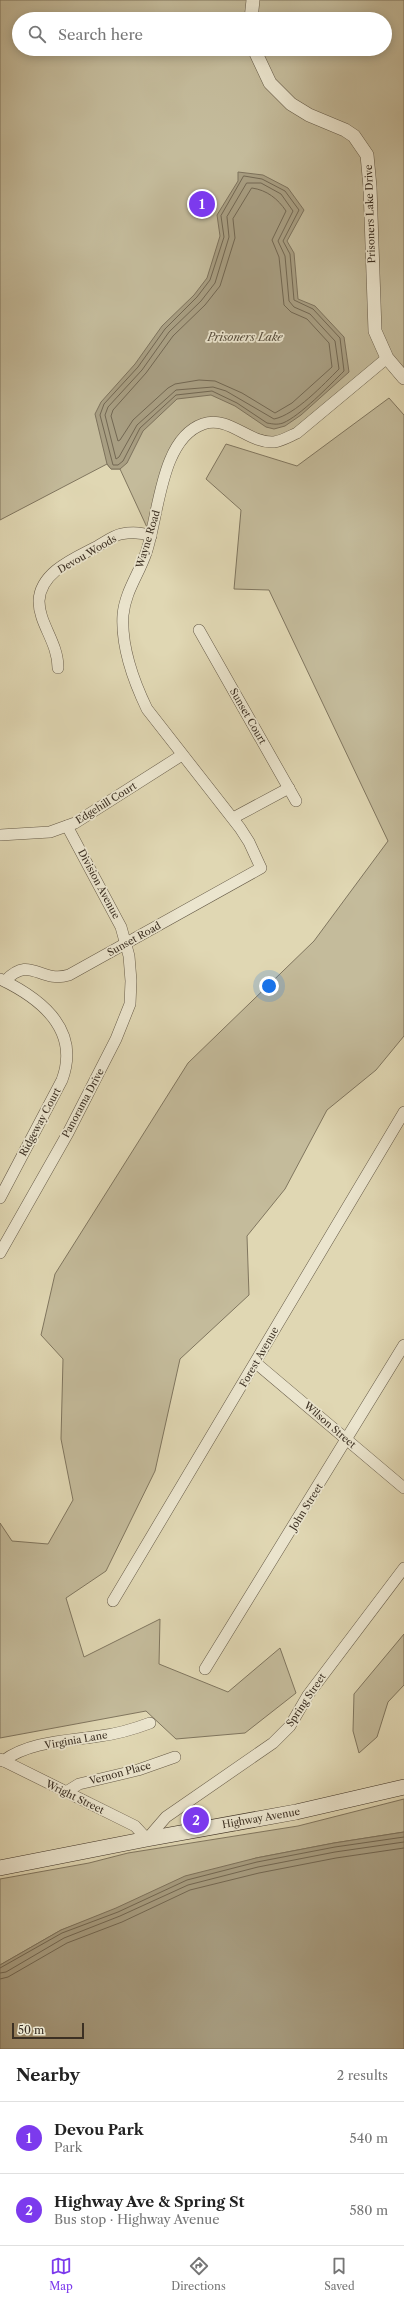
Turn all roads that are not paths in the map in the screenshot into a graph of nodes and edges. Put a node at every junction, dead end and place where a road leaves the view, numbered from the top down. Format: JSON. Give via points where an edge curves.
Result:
{"nodes":[{"id":1,"x":253,"y":0,"type":"edge"},
{"id":2,"x":252,"y":12,"type":"edge"},
{"id":3,"x":257,"y":56,"type":"edge"},
{"id":4,"x":387,"y":358,"type":"junction"},
{"id":5,"x":404,"y":378,"type":"edge"},
{"id":6,"x":151,"y":536,"type":"junction"},
{"id":7,"x":199,"y":630,"type":"dead end"},
{"id":8,"x":58,"y":668,"type":"dead end"},
{"id":9,"x":182,"y":755,"type":"junction"},
{"id":10,"x":289,"y":788,"type":"junction"},
{"id":11,"x":296,"y":801,"type":"dead end"},
{"id":12,"x":233,"y":818,"type":"junction"},
{"id":13,"x":67,"y":826,"type":"junction"},
{"id":14,"x":0,"y":835,"type":"edge"},
{"id":15,"x":261,"y":868,"type":"joint"},
{"id":16,"x":126,"y":943,"type":"junction"},
{"id":17,"x":3,"y":980,"type":"edge"},
{"id":18,"x":404,"y":1112,"type":"edge"},
{"id":19,"x":0,"y":1198,"type":"edge"},
{"id":20,"x":0,"y":1253,"type":"edge"},
{"id":21,"x":404,"y":1344,"type":"edge"},
{"id":22,"x":256,"y":1363,"type":"junction"},
{"id":23,"x":347,"y":1440,"type":"junction"},
{"id":24,"x":404,"y":1488,"type":"edge"},
{"id":25,"x":404,"y":1568,"type":"edge"},
{"id":26,"x":113,"y":1601,"type":"dead end"},
{"id":27,"x":205,"y":1669,"type":"dead end"},
{"id":28,"x":150,"y":1723,"type":"dead end"},
{"id":29,"x":175,"y":1757,"type":"dead end"},
{"id":30,"x":2,"y":1760,"type":"edge"},
{"id":31,"x":404,"y":1787,"type":"edge"},
{"id":32,"x":66,"y":1792,"type":"junction"},
{"id":33,"x":147,"y":1838,"type":"junction"},
{"id":34,"x":0,"y":1868,"type":"edge"}],
"edges":[{"from":1,"to":2,"type":"street"},
{"from":3,"to":4,"type":"street","name":"Prisoners Lake Drive","via":[[264,72],[291,104],[349,133],[367,155],[373,320],[378,342]]},
{"from":4,"to":5,"type":"street","name":"Prisoners Lake Drive"},
{"from":4,"to":6,"type":"street","name":"Wayne Road","via":[[297,433],[282,440],[259,440],[236,428],[213,422],[196,427],[185,436],[175,450],[165,473]]},
{"from":6,"to":8,"type":"street","name":"Devou Woods","via":[[132,532],[119,535],[61,567],[45,583],[41,592],[40,609],[58,654]]},
{"from":6,"to":9,"type":"street","name":"Wayne Road","via":[[128,593],[124,614],[125,638],[147,709]]},
{"from":7,"to":10,"type":"street","name":"Sunset Court"},
{"from":9,"to":12,"type":"street","name":"Wayne Road"},
{"from":9,"to":13,"type":"street","name":"Edgehill Court","via":[[85,818]]},
{"from":10,"to":11,"type":"street","name":"Sunset Court"},
{"from":10,"to":12,"type":"street"},
{"from":12,"to":15,"type":"street","name":"Wayne Road","via":[[249,842]]},
{"from":13,"to":14,"type":"street","name":"Edgehill Court","via":[[50,832]]},
{"from":13,"to":16,"type":"street","name":"Division Avenue","via":[[114,912]]},
{"from":15,"to":16,"type":"street","name":"Sunset Road"},
{"from":16,"to":17,"type":"street","name":"Sunset Road","via":[[69,975],[53,978],[27,968],[18,970]]},
{"from":16,"to":20,"type":"street","name":"Panorama Drive","via":[[131,981],[128,1010],[68,1133]]},
{"from":17,"to":19,"type":"street","name":"Ridgeway Court","via":[[45,1007],[57,1021],[64,1041],[66,1061],[62,1080]]},
{"from":18,"to":22,"type":"street","name":"Forest Avenue"},
{"from":21,"to":23,"type":"street","name":"John Street"},
{"from":22,"to":23,"type":"street","name":"Wilson Street"},
{"from":22,"to":26,"type":"street","name":"Forest Avenue"},
{"from":23,"to":24,"type":"street","name":"Wilson Street"},
{"from":23,"to":27,"type":"street","name":"John Street"},
{"from":25,"to":33,"type":"street","name":"Spring Street","via":[[308,1695],[290,1726],[273,1743],[166,1817]]},
{"from":28,"to":30,"type":"street","name":"Virginia Lane","via":[[116,1734],[79,1738],[20,1751]]},
{"from":29,"to":32,"type":"street","name":"Vernon Place","via":[[138,1770],[78,1784]]},
{"from":30,"to":32,"type":"street","name":"Wright Street"},
{"from":31,"to":33,"type":"main road","name":"Highway Avenue","via":[[296,1812]]},
{"from":32,"to":33,"type":"street","name":"Wright Street","via":[[136,1826]]},
{"from":33,"to":34,"type":"main road","name":"Highway Avenue"}]}
